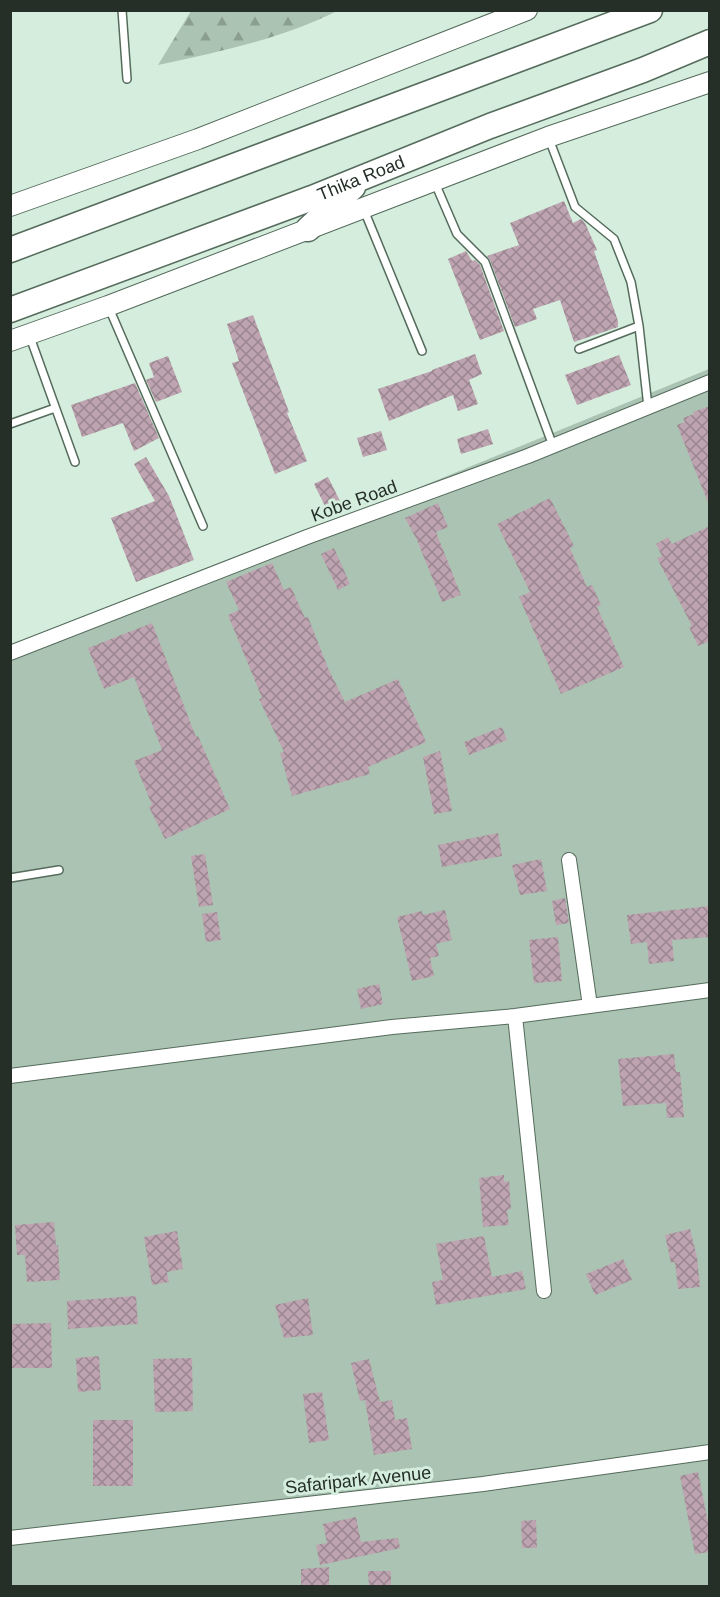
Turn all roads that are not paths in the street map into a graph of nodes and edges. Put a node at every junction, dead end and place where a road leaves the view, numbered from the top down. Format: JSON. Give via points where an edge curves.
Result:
{"nodes":[{"id":1,"x":122,"y":10,"type":"edge"},
{"id":2,"x":527,"y":10,"type":"edge"},
{"id":3,"x":650,"y":10,"type":"edge"},
{"id":4,"x":710,"y":42,"type":"edge"},
{"id":5,"x":127,"y":79,"type":"dead end"},
{"id":6,"x":710,"y":82,"type":"edge"},
{"id":7,"x":548,"y":137,"type":"junction"},
{"id":8,"x":364,"y":177,"type":"junction"},
{"id":9,"x":434,"y":180,"type":"junction"},
{"id":10,"x":10,"y":206,"type":"edge"},
{"id":11,"x":363,"y":208,"type":"junction"},
{"id":12,"x":308,"y":229,"type":"junction"},
{"id":13,"x":10,"y":249,"type":"edge"},
{"id":14,"x":108,"y":306,"type":"junction"},
{"id":15,"x":10,"y":310,"type":"edge"},
{"id":16,"x":639,"y":326,"type":"junction"},
{"id":17,"x":29,"y":334,"type":"junction"},
{"id":18,"x":10,"y":341,"type":"edge"},
{"id":19,"x":579,"y":349,"type":"dead end"},
{"id":20,"x":422,"y":351,"type":"dead end"},
{"id":21,"x":710,"y":382,"type":"edge"},
{"id":22,"x":648,"y":407,"type":"junction"},
{"id":23,"x":55,"y":408,"type":"junction"},
{"id":24,"x":10,"y":424,"type":"edge"},
{"id":25,"x":553,"y":446,"type":"junction"},
{"id":26,"x":75,"y":462,"type":"dead end"},
{"id":27,"x":203,"y":526,"type":"dead end"},
{"id":28,"x":10,"y":653,"type":"edge"},
{"id":29,"x":569,"y":860,"type":"dead end"},
{"id":30,"x":59,"y":870,"type":"dead end"},
{"id":31,"x":10,"y":878,"type":"edge"},
{"id":32,"x":710,"y":990,"type":"edge"},
{"id":33,"x":590,"y":1006,"type":"junction"},
{"id":34,"x":515,"y":1016,"type":"junction"},
{"id":35,"x":10,"y":1076,"type":"edge"},
{"id":36,"x":544,"y":1291,"type":"dead end"},
{"id":37,"x":710,"y":1452,"type":"edge"},
{"id":38,"x":10,"y":1538,"type":"edge"}],
"edges":[{"from":1,"to":5,"type":"lane"},
{"from":2,"to":10,"type":"main road","via":[[198,139]]},
{"from":3,"to":13,"type":"highway"},
{"from":4,"to":8,"type":"highway","name":"Thika Road"},
{"from":6,"to":7,"type":"main road","name":"Thika Road"},
{"from":7,"to":9,"type":"main road","name":"Thika Road"},
{"from":7,"to":16,"type":"lane","via":[[575,207],[615,239],[631,282]]},
{"from":8,"to":12,"type":"highway"},
{"from":8,"to":15,"type":"highway","name":"Thika Road"},
{"from":9,"to":11,"type":"main road","name":"Thika Road"},
{"from":9,"to":25,"type":"lane","via":[[457,234],[485,262]]},
{"from":11,"to":12,"type":"main road","name":"Thika Road"},
{"from":11,"to":20,"type":"lane"},
{"from":12,"to":14,"type":"main road","name":"Thika Road"},
{"from":14,"to":17,"type":"main road","name":"Thika Road"},
{"from":14,"to":27,"type":"lane"},
{"from":16,"to":19,"type":"lane"},
{"from":16,"to":22,"type":"lane"},
{"from":17,"to":18,"type":"main road","name":"Thika Road"},
{"from":17,"to":23,"type":"lane"},
{"from":21,"to":22,"type":"street","name":"Kobe Road"},
{"from":22,"to":25,"type":"street","name":"Kobe Road"},
{"from":23,"to":24,"type":"lane"},
{"from":23,"to":26,"type":"lane"},
{"from":25,"to":28,"type":"street","name":"Kobe Road"},
{"from":29,"to":33,"type":"street"},
{"from":30,"to":31,"type":"lane"},
{"from":32,"to":33,"type":"street"},
{"from":33,"to":34,"type":"street"},
{"from":34,"to":35,"type":"street","via":[[392,1027]]},
{"from":34,"to":36,"type":"street"},
{"from":37,"to":38,"type":"street","name":"Safaripark Avenue","via":[[483,1484]]}]}
